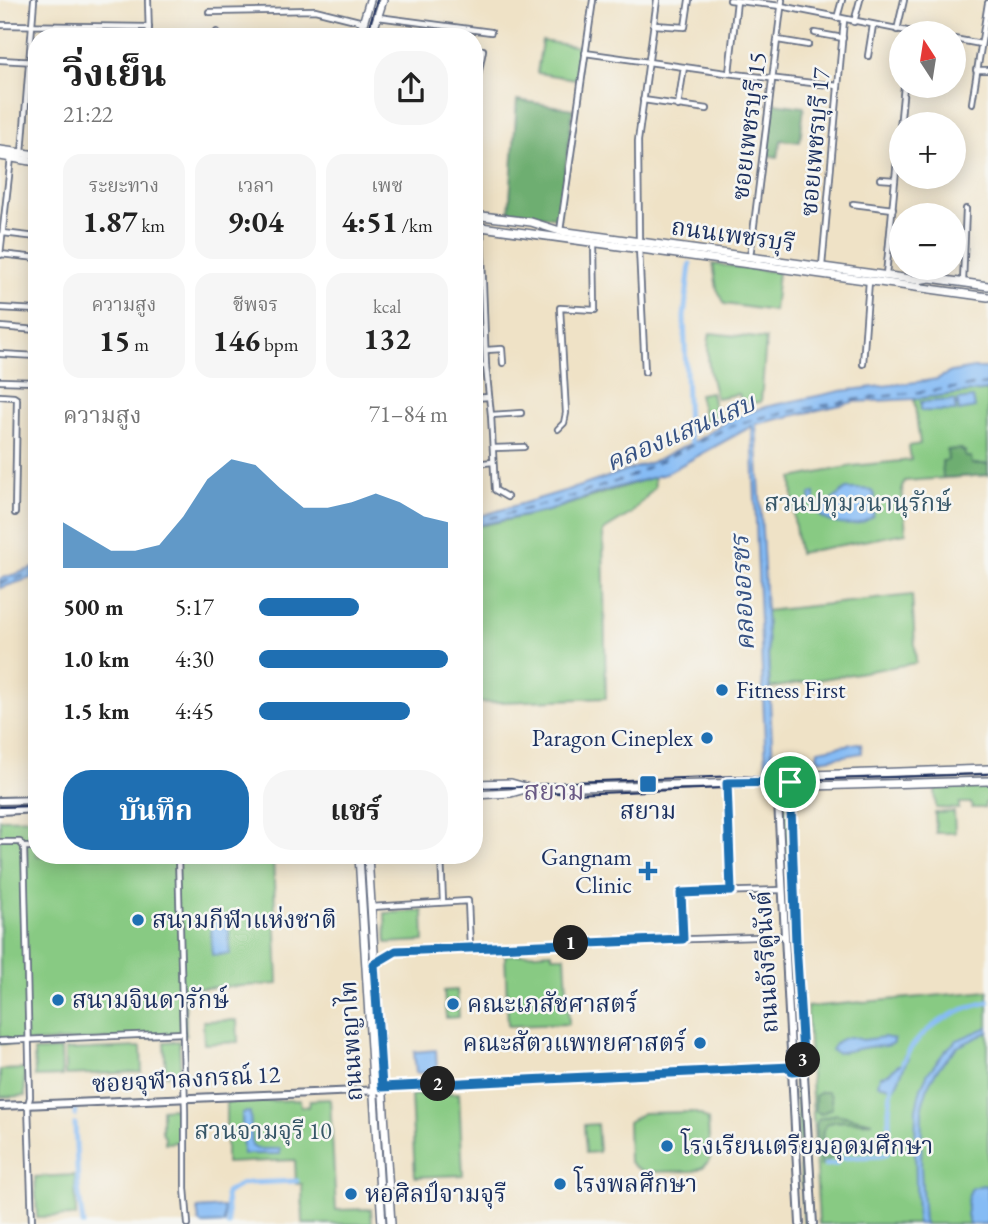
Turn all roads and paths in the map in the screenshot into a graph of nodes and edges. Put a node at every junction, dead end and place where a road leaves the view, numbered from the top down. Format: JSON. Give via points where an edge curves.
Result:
{"nodes":[{"id":1,"x":34,"y":0,"type":"edge"},
{"id":2,"x":148,"y":0,"type":"edge"},
{"id":3,"x":370,"y":0,"type":"edge"},
{"id":4,"x":383,"y":0,"type":"edge"},
{"id":5,"x":593,"y":0,"type":"edge"},
{"id":6,"x":657,"y":0,"type":"edge"},
{"id":7,"x":689,"y":0,"type":"edge"},
{"id":8,"x":730,"y":0,"type":"edge"},
{"id":9,"x":842,"y":0,"type":"edge"},
{"id":10,"x":860,"y":0,"type":"edge"},
{"id":11,"x":904,"y":0,"type":"edge"},
{"id":12,"x":737,"y":1,"type":"edge"},
{"id":13,"x":782,"y":3,"type":"edge"},
{"id":14,"x":988,"y":3,"type":"edge"},
{"id":15,"x":209,"y":12,"type":"dead end"},
{"id":16,"x":378,"y":18,"type":"junction"},
{"id":17,"x":837,"y":18,"type":"junction"},
{"id":18,"x":844,"y":20,"type":"junction"},
{"id":19,"x":899,"y":21,"type":"edge"},
{"id":20,"x":364,"y":22,"type":"junction"},
{"id":21,"x":854,"y":22,"type":"junction"},
{"id":22,"x":0,"y":25,"type":"edge"},
{"id":23,"x":654,"y":25,"type":"junction"},
{"id":24,"x":873,"y":25,"type":"junction"},
{"id":25,"x":32,"y":26,"type":"junction"},
{"id":26,"x":149,"y":27,"type":"joint"},
{"id":27,"x":362,"y":28,"type":"edge"},
{"id":28,"x":374,"y":28,"type":"edge"},
{"id":29,"x":459,"y":28,"type":"edge"},
{"id":30,"x":889,"y":28,"type":"edge"},
{"id":31,"x":483,"y":31,"type":"edge"},
{"id":32,"x":491,"y":32,"type":"dead end"},
{"id":33,"x":816,"y":33,"type":"dead end"},
{"id":34,"x":843,"y":38,"type":"junction"},
{"id":35,"x":778,"y":40,"type":"junction"},
{"id":36,"x":966,"y":41,"type":"edge"},
{"id":37,"x":981,"y":44,"type":"junction"},
{"id":38,"x":808,"y":45,"type":"dead end"},
{"id":39,"x":585,"y":53,"type":"junction"},
{"id":40,"x":868,"y":56,"type":"dead end"},
{"id":41,"x":0,"y":60,"type":"edge"},
{"id":42,"x":649,"y":61,"type":"junction"},
{"id":43,"x":28,"y":62,"type":"edge"},
{"id":44,"x":684,"y":66,"type":"junction"},
{"id":45,"x":976,"y":70,"type":"junction"},
{"id":46,"x":988,"y":70,"type":"edge"},
{"id":47,"x":729,"y":73,"type":"junction"},
{"id":48,"x":773,"y":78,"type":"junction"},
{"id":49,"x":28,"y":85,"type":"edge"},
{"id":50,"x":838,"y":86,"type":"junction"},
{"id":51,"x":643,"y":100,"type":"junction"},
{"id":52,"x":972,"y":103,"type":"dead end"},
{"id":53,"x":678,"y":106,"type":"junction"},
{"id":54,"x":707,"y":109,"type":"dead end"},
{"id":55,"x":0,"y":150,"type":"edge"},
{"id":56,"x":22,"y":153,"type":"junction"},
{"id":57,"x":28,"y":154,"type":"edge"},
{"id":58,"x":0,"y":156,"type":"edge"},
{"id":59,"x":12,"y":158,"type":"junction"},
{"id":60,"x":28,"y":161,"type":"edge"},
{"id":61,"x":880,"y":179,"type":"dead end"},
{"id":62,"x":889,"y":180,"type":"edge"},
{"id":63,"x":853,"y":204,"type":"dead end"},
{"id":64,"x":889,"y":208,"type":"edge"},
{"id":65,"x":483,"y":216,"type":"edge"},
{"id":66,"x":517,"y":220,"type":"junction"},
{"id":67,"x":483,"y":227,"type":"edge"},
{"id":68,"x":516,"y":231,"type":"junction"},
{"id":69,"x":546,"y":231,"type":"junction"},
{"id":70,"x":559,"y":231,"type":"junction"},
{"id":71,"x":3,"y":233,"type":"junction"},
{"id":72,"x":28,"y":236,"type":"edge"},
{"id":73,"x":594,"y":242,"type":"junction"},
{"id":74,"x":639,"y":245,"type":"junction"},
{"id":75,"x":889,"y":247,"type":"edge"},
{"id":76,"x":0,"y":255,"type":"edge"},
{"id":77,"x":28,"y":257,"type":"edge"},
{"id":78,"x":750,"y":257,"type":"junction"},
{"id":79,"x":821,"y":266,"type":"junction"},
{"id":80,"x":886,"y":275,"type":"junction"},
{"id":81,"x":869,"y":281,"type":"junction"},
{"id":82,"x":963,"y":282,"type":"joint"},
{"id":83,"x":988,"y":285,"type":"edge"},
{"id":84,"x":988,"y":297,"type":"edge"},
{"id":85,"x":483,"y":304,"type":"edge"},
{"id":86,"x":0,"y":308,"type":"edge"},
{"id":87,"x":28,"y":310,"type":"edge"},
{"id":88,"x":0,"y":327,"type":"edge"},
{"id":89,"x":28,"y":329,"type":"edge"},
{"id":90,"x":486,"y":350,"type":"junction"},
{"id":91,"x":0,"y":354,"type":"edge"},
{"id":92,"x":28,"y":356,"type":"edge"},
{"id":93,"x":503,"y":363,"type":"dead end"},
{"id":94,"x":863,"y":364,"type":"dead end"},
{"id":95,"x":486,"y":366,"type":"joint"},
{"id":96,"x":645,"y":372,"type":"dead end"},
{"id":97,"x":0,"y":381,"type":"edge"},
{"id":98,"x":28,"y":383,"type":"edge"},
{"id":99,"x":0,"y":396,"type":"edge"},
{"id":100,"x":483,"y":397,"type":"edge"},
{"id":101,"x":489,"y":397,"type":"junction"},
{"id":102,"x":521,"y":413,"type":"dead end"},
{"id":103,"x":491,"y":415,"type":"junction"},
{"id":104,"x":558,"y":429,"type":"dead end"},
{"id":105,"x":524,"y":447,"type":"dead end"},
{"id":106,"x":493,"y":448,"type":"junction"},
{"id":107,"x":493,"y":462,"type":"junction"},
{"id":108,"x":483,"y":463,"type":"edge"},
{"id":109,"x":507,"y":497,"type":"dead end"},
{"id":110,"x":15,"y":513,"type":"dead end"},
{"id":111,"x":988,"y":769,"type":"edge"},
{"id":112,"x":988,"y":781,"type":"edge"},
{"id":113,"x":777,"y":782,"type":"junction"},
{"id":114,"x":790,"y":782,"type":"junction"},
{"id":115,"x":727,"y":783,"type":"junction"},
{"id":116,"x":483,"y":784,"type":"edge"},
{"id":117,"x":529,"y":788,"type":"junction"},
{"id":118,"x":483,"y":794,"type":"edge"},
{"id":119,"x":28,"y":800,"type":"edge"},
{"id":120,"x":0,"y":801,"type":"edge"},
{"id":121,"x":28,"y":809,"type":"edge"},
{"id":122,"x":0,"y":811,"type":"edge"},
{"id":123,"x":0,"y":842,"type":"edge"},
{"id":124,"x":24,"y":847,"type":"junction"},
{"id":125,"x":28,"y":847,"type":"edge"},
{"id":126,"x":178,"y":864,"type":"edge"},
{"id":127,"x":360,"y":864,"type":"edge"},
{"id":128,"x":368,"y":864,"type":"edge"},
{"id":129,"x":441,"y":864,"type":"edge"},
{"id":130,"x":782,"y":890,"type":"junction"},
{"id":131,"x":795,"y":890,"type":"junction"},
{"id":132,"x":731,"y":891,"type":"junction"},
{"id":133,"x":443,"y":902,"type":"junction"},
{"id":134,"x":370,"y":907,"type":"junction"},
{"id":135,"x":784,"y":936,"type":"junction"},
{"id":136,"x":683,"y":939,"type":"junction"},
{"id":137,"x":470,"y":947,"type":"junction"},
{"id":138,"x":374,"y":964,"type":"junction"},
{"id":139,"x":799,"y":996,"type":"junction"},
{"id":140,"x":788,"y":997,"type":"junction"},
{"id":141,"x":183,"y":1033,"type":"junction"},
{"id":142,"x":29,"y":1040,"type":"junction"},
{"id":143,"x":0,"y":1041,"type":"edge"},
{"id":144,"x":791,"y":1069,"type":"junction"},
{"id":145,"x":804,"y":1070,"type":"junction"},
{"id":146,"x":382,"y":1088,"type":"junction"},
{"id":147,"x":374,"y":1091,"type":"junction"},
{"id":148,"x":184,"y":1098,"type":"junction"},
{"id":149,"x":28,"y":1105,"type":"junction"},
{"id":150,"x":0,"y":1107,"type":"edge"},
{"id":151,"x":32,"y":1224,"type":"edge"},
{"id":152,"x":188,"y":1224,"type":"edge"},
{"id":153,"x":382,"y":1224,"type":"edge"},
{"id":154,"x":391,"y":1224,"type":"edge"},
{"id":155,"x":800,"y":1224,"type":"edge"},
{"id":156,"x":813,"y":1224,"type":"edge"}],
"edges":[{"from":1,"to":25,"type":"street"},
{"from":2,"to":26,"type":"street"},
{"from":3,"to":20,"type":"main road"},
{"from":4,"to":16,"type":"main road"},
{"from":5,"to":39,"type":"street"},
{"from":6,"to":23,"type":"street"},
{"from":7,"to":23,"type":"street","via":[[685,27]]},
{"from":8,"to":12,"type":"street"},
{"from":9,"to":17,"type":"street"},
{"from":10,"to":21,"type":"street"},
{"from":11,"to":19,"type":"street"},
{"from":12,"to":13,"type":"street"},
{"from":12,"to":47,"type":"street"},
{"from":13,"to":17,"type":"street"},
{"from":13,"to":35,"type":"street","name":"ซอยเพชรบุรี 15"},
{"from":14,"to":37,"type":"street"},
{"from":15,"to":20,"type":"street","via":[[315,10]]},
{"from":16,"to":28,"type":"main road"},
{"from":16,"to":29,"type":"street"},
{"from":17,"to":18,"type":"street"},
{"from":18,"to":21,"type":"street"},
{"from":18,"to":34,"type":"street","name":"ซอยเพชรบุรี 17"},
{"from":20,"to":27,"type":"main road"},
{"from":21,"to":24,"type":"street"},
{"from":22,"to":25,"type":"street"},
{"from":23,"to":42,"type":"street"},
{"from":24,"to":30,"type":"street"},
{"from":24,"to":40,"type":"street"},
{"from":25,"to":26,"type":"street"},
{"from":31,"to":32,"type":"street"},
{"from":33,"to":34,"type":"street"},
{"from":34,"to":50,"type":"street","name":"ซอยเพชรบุรี 17"},
{"from":35,"to":38,"type":"street"},
{"from":35,"to":48,"type":"street","name":"ซอยเพชรบุรี 15"},
{"from":36,"to":37,"type":"street"},
{"from":37,"to":45,"type":"street"},
{"from":39,"to":42,"type":"street"},
{"from":39,"to":70,"type":"street"},
{"from":41,"to":43,"type":"street"},
{"from":42,"to":44,"type":"street"},
{"from":42,"to":51,"type":"street"},
{"from":44,"to":47,"type":"street"},
{"from":44,"to":53,"type":"street"},
{"from":45,"to":46,"type":"street"},
{"from":45,"to":52,"type":"street"},
{"from":47,"to":48,"type":"street"},
{"from":48,"to":50,"type":"street"},
{"from":48,"to":78,"type":"street","name":"ซอยเพชรบุรี 15"},
{"from":49,"to":56,"type":"street"},
{"from":50,"to":79,"type":"street","name":"ซอยเพชรบุรี 17"},
{"from":51,"to":53,"type":"street"},
{"from":51,"to":74,"type":"street","via":[[638,141]]},
{"from":53,"to":54,"type":"street"},
{"from":55,"to":56,"type":"main road"},
{"from":56,"to":57,"type":"main road"},
{"from":58,"to":59,"type":"main road"},
{"from":59,"to":60,"type":"main road"},
{"from":59,"to":71,"type":"street"},
{"from":61,"to":62,"type":"street"},
{"from":63,"to":64,"type":"street"},
{"from":65,"to":66,"type":"main road","name":"ถนนเพชรบุรี"},
{"from":66,"to":68,"type":"main road"},
{"from":66,"to":69,"type":"main road","name":"ถนนเพชรบุรี"},
{"from":67,"to":68,"type":"main road","name":"ถนนเพชรบุรี"},
{"from":68,"to":69,"type":"main road","name":"ถนนเพชรบุรี"},
{"from":69,"to":70,"type":"main road","name":"ถนนเพชรบุรี"},
{"from":69,"to":73,"type":"main road","name":"ถนนเพชรบุรี"},
{"from":70,"to":74,"type":"main road","name":"ถนนเพชรบุรี"},
{"from":71,"to":72,"type":"street"},
{"from":71,"to":76,"type":"street"},
{"from":73,"to":74,"type":"main road","name":"ถนนเพชรบุรี"},
{"from":73,"to":104,"type":"street","via":[[595,310],[560,308],[566,413]]},
{"from":74,"to":78,"type":"main road","name":"ถนนเพชรบุรี"},
{"from":74,"to":81,"type":"main road","name":"ถนนเพชรบุรี"},
{"from":74,"to":96,"type":"street"},
{"from":75,"to":80,"type":"street"},
{"from":76,"to":77,"type":"street"},
{"from":78,"to":79,"type":"main road","name":"ถนนเพชรบุรี"},
{"from":79,"to":80,"type":"main road","name":"ถนนเพชรบุรี"},
{"from":80,"to":82,"type":"main road","name":"ถนนเพชรบุรี"},
{"from":81,"to":84,"type":"main road","name":"ถนนเพชรบุรี"},
{"from":81,"to":94,"type":"street"},
{"from":82,"to":83,"type":"main road","name":"ถนนเพชรบุรี"},
{"from":85,"to":90,"type":"street"},
{"from":86,"to":87,"type":"street"},
{"from":88,"to":89,"type":"street"},
{"from":90,"to":93,"type":"street","via":[[502,349]]},
{"from":90,"to":95,"type":"street"},
{"from":91,"to":92,"type":"street"},
{"from":95,"to":101,"type":"street"},
{"from":97,"to":98,"type":"street"},
{"from":99,"to":110,"type":"street","via":[[17,399]]},
{"from":100,"to":101,"type":"street"},
{"from":101,"to":103,"type":"street"},
{"from":102,"to":103,"type":"street"},
{"from":103,"to":106,"type":"street"},
{"from":105,"to":106,"type":"street"},
{"from":106,"to":107,"type":"street"},
{"from":107,"to":108,"type":"street"},
{"from":107,"to":109,"type":"street","via":[[495,490]]},
{"from":111,"to":114,"type":"main road","via":[[811,775]]},
{"from":112,"to":114,"type":"main road","via":[[812,786]]},
{"from":113,"to":114,"type":"main road"},
{"from":113,"to":115,"type":"main road"},
{"from":113,"to":130,"type":"main road","name":"ถนนอังรีดูนังต์"},
{"from":114,"to":131,"type":"main road","name":"ถนนอังรีดูนังต์"},
{"from":115,"to":117,"type":"main road"},
{"from":115,"to":132,"type":"street"},
{"from":116,"to":117,"type":"main road"},
{"from":117,"to":118,"type":"main road"},
{"from":119,"to":120,"type":"main road"},
{"from":121,"to":122,"type":"main road"},
{"from":123,"to":124,"type":"street","via":[[20,842]]},
{"from":124,"to":125,"type":"street"},
{"from":124,"to":142,"type":"street"},
{"from":126,"to":141,"type":"street"},
{"from":127,"to":147,"type":"main road","name":"ถนนพญาไท"},
{"from":128,"to":134,"type":"main road","name":"ถนนพญาไท"},
{"from":129,"to":133,"type":"street"},
{"from":130,"to":131,"type":"main road"},
{"from":130,"to":132,"type":"street"},
{"from":130,"to":135,"type":"main road","name":"ถนนอังรีดูนังต์"},
{"from":131,"to":139,"type":"main road","name":"ถนนอังรีดูนังต์"},
{"from":132,"to":136,"type":"street","via":[[681,893]]},
{"from":133,"to":134,"type":"street"},
{"from":133,"to":137,"type":"street","via":[[468,901]]},
{"from":134,"to":138,"type":"main road","name":"ถนนพญาไท"},
{"from":135,"to":136,"type":"street"},
{"from":135,"to":140,"type":"main road","name":"ถนนอังรีดูนังต์"},
{"from":136,"to":137,"type":"street"},
{"from":137,"to":138,"type":"street","via":[[396,951]]},
{"from":138,"to":146,"type":"main road","name":"ถนนพญาไท"},
{"from":139,"to":140,"type":"main road"},
{"from":139,"to":145,"type":"main road","name":"ถนนอังรีดูนังต์"},
{"from":140,"to":144,"type":"main road","name":"ถนนอังรีดูนังต์"},
{"from":141,"to":142,"type":"street"},
{"from":141,"to":148,"type":"street"},
{"from":142,"to":143,"type":"street"},
{"from":142,"to":149,"type":"street"},
{"from":144,"to":145,"type":"main road"},
{"from":144,"to":146,"type":"street"},
{"from":144,"to":155,"type":"main road","name":"ถนนอังรีดูนังต์"},
{"from":145,"to":156,"type":"main road","name":"ถนนอังรีดูนังต์"},
{"from":146,"to":147,"type":"main road","name":"ซอยจุฬาลงกรณ์ 12"},
{"from":146,"to":154,"type":"main road","name":"ถนนพญาไท"},
{"from":147,"to":148,"type":"main road","name":"ซอยจุฬาลงกรณ์ 12"},
{"from":147,"to":153,"type":"main road","name":"ถนนพญาไท"},
{"from":148,"to":149,"type":"main road","name":"ซอยจุฬาลงกรณ์ 12"},
{"from":148,"to":152,"type":"street"},
{"from":149,"to":150,"type":"main road","name":"ซอยจุฬาลงกรณ์ 12"},
{"from":149,"to":151,"type":"street"}]}
